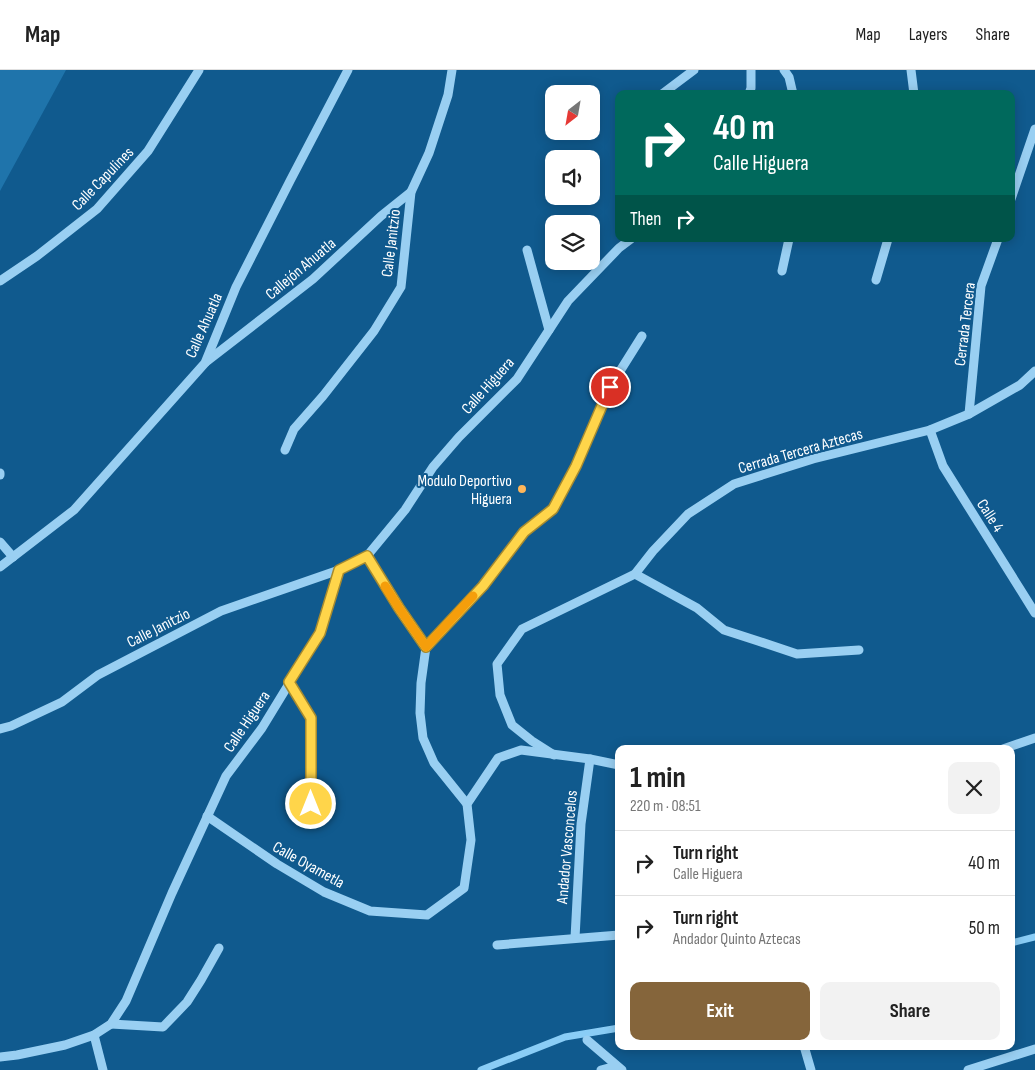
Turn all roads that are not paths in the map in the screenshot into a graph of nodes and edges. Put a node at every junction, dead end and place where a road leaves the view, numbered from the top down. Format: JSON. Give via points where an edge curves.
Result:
{"nodes":[{"id":1,"x":199,"y":70,"type":"edge"},
{"id":2,"x":348,"y":70,"type":"edge"},
{"id":3,"x":452,"y":70,"type":"edge"},
{"id":4,"x":694,"y":70,"type":"edge"},
{"id":5,"x":751,"y":70,"type":"edge"},
{"id":6,"x":784,"y":70,"type":"edge"},
{"id":7,"x":911,"y":70,"type":"edge"},
{"id":8,"x":667,"y":90,"type":"edge"},
{"id":9,"x":750,"y":90,"type":"edge"},
{"id":10,"x":792,"y":90,"type":"edge"},
{"id":11,"x":914,"y":90,"type":"edge"},
{"id":12,"x":1035,"y":129,"type":"edge"},
{"id":13,"x":1015,"y":187,"type":"edge"},
{"id":14,"x":412,"y":192,"type":"junction"},
{"id":15,"x":627,"y":242,"type":"edge"},
{"id":16,"x":788,"y":242,"type":"edge"},
{"id":17,"x":887,"y":242,"type":"edge"},
{"id":18,"x":997,"y":242,"type":"edge"},
{"id":19,"x":528,"y":250,"type":"dead end"},
{"id":20,"x":782,"y":271,"type":"dead end"},
{"id":21,"x":876,"y":280,"type":"dead end"},
{"id":22,"x":0,"y":281,"type":"edge"},
{"id":23,"x":549,"y":330,"type":"junction"},
{"id":24,"x":642,"y":336,"type":"dead end"},
{"id":25,"x":205,"y":363,"type":"junction"},
{"id":26,"x":1035,"y":371,"type":"edge"},
{"id":27,"x":969,"y":414,"type":"junction"},
{"id":28,"x":930,"y":430,"type":"junction"},
{"id":29,"x":285,"y":450,"type":"dead end"},
{"id":30,"x":0,"y":542,"type":"edge"},
{"id":31,"x":367,"y":556,"type":"junction"},
{"id":32,"x":13,"y":557,"type":"junction"},
{"id":33,"x":0,"y":567,"type":"edge"},
{"id":34,"x":339,"y":570,"type":"junction"},
{"id":35,"x":635,"y":574,"type":"junction"},
{"id":36,"x":1035,"y":613,"type":"edge"},
{"id":37,"x":426,"y":647,"type":"junction"},
{"id":38,"x":860,"y":650,"type":"dead end"},
{"id":39,"x":289,"y":682,"type":"junction"},
{"id":40,"x":0,"y":729,"type":"edge"},
{"id":41,"x":1035,"y":738,"type":"edge"},
{"id":42,"x":1015,"y":745,"type":"edge"},
{"id":43,"x":554,"y":755,"type":"junction"},
{"id":44,"x":590,"y":759,"type":"junction"},
{"id":45,"x":615,"y":764,"type":"edge"},
{"id":46,"x":311,"y":804,"type":"dead end"},
{"id":47,"x":467,"y":804,"type":"junction"},
{"id":48,"x":207,"y":816,"type":"junction"},
{"id":49,"x":615,"y":935,"type":"edge"},
{"id":50,"x":574,"y":938,"type":"junction"},
{"id":51,"x":497,"y":945,"type":"dead end"},
{"id":52,"x":218,"y":948,"type":"dead end"},
{"id":53,"x":111,"y":1024,"type":"junction"},
{"id":54,"x":94,"y":1035,"type":"junction"},
{"id":55,"x":587,"y":1040,"type":"dead end"},
{"id":56,"x":1035,"y":1049,"type":"edge"},
{"id":57,"x":805,"y":1050,"type":"edge"},
{"id":58,"x":0,"y":1055,"type":"edge"},
{"id":59,"x":619,"y":1068,"type":"edge"},
{"id":60,"x":103,"y":1070,"type":"edge"},
{"id":61,"x":601,"y":1070,"type":"edge"},
{"id":62,"x":812,"y":1070,"type":"edge"},
{"id":63,"x":968,"y":1070,"type":"edge"}],
"edges":[{"from":1,"to":22,"type":"street","name":"Calle Capulines","via":[[148,151],[97,209]]},
{"from":2,"to":25,"type":"street","name":"Calle Ahuatla","via":[[236,287]]},
{"from":3,"to":14,"type":"street","name":"Calle Janitzio","via":[[448,95],[430,153]]},
{"from":4,"to":8,"type":"street"},
{"from":5,"to":9,"type":"street"},
{"from":6,"to":10,"type":"street"},
{"from":7,"to":11,"type":"street"},
{"from":12,"to":13,"type":"street"},
{"from":14,"to":25,"type":"street","name":"Callejón Ahuatla","via":[[313,279]]},
{"from":14,"to":29,"type":"street","name":"Calle Janitzio","via":[[401,286],[374,330],[294,429]]},
{"from":15,"to":23,"type":"street","name":"Calle Higuera","via":[[568,301]]},
{"from":16,"to":20,"type":"street"},
{"from":17,"to":21,"type":"street"},
{"from":18,"to":27,"type":"street","name":"Cerrada Tercera","via":[[981,286]]},
{"from":19,"to":23,"type":"street"},
{"from":23,"to":31,"type":"street","name":"Calle Higuera","via":[[517,379],[433,467],[405,510]]},
{"from":24,"to":37,"type":"street","via":[[610,387],[576,466],[553,509],[524,532],[483,586]]},
{"from":25,"to":32,"type":"street","name":"Calle Ahuatla","via":[[74,510]]},
{"from":26,"to":27,"type":"street","name":"Cerrada Tercera Aztecas","via":[[1020,385]]},
{"from":27,"to":28,"type":"street","name":"Cerrada Tercera Aztecas"},
{"from":28,"to":35,"type":"street","name":"Cerrada Tercera Aztecas","via":[[813,459],[734,484],[688,514]]},
{"from":28,"to":36,"type":"street","name":"Calle 4","via":[[943,466]]},
{"from":30,"to":32,"type":"street"},
{"from":31,"to":34,"type":"street","name":"Calle Higuera"},
{"from":31,"to":37,"type":"street"},
{"from":32,"to":33,"type":"street","name":"Calle Ahuatla"},
{"from":34,"to":39,"type":"street","name":"Calle Higuera","via":[[320,633]]},
{"from":34,"to":40,"type":"street","name":"Calle Janitzio","via":[[221,611],[98,675],[62,702]]},
{"from":35,"to":38,"type":"street","via":[[697,608],[724,630],[797,654]]},
{"from":35,"to":43,"type":"street","name":"Cerrada Tercera Aztecas","via":[[522,629],[497,664],[500,695],[512,725]]},
{"from":37,"to":47,"type":"street","via":[[420,713],[423,738],[434,763]]},
{"from":39,"to":46,"type":"street","via":[[311,718]]},
{"from":39,"to":48,"type":"street","name":"Calle Higuera","via":[[262,728],[226,776]]},
{"from":41,"to":42,"type":"street"},
{"from":43,"to":44,"type":"street"},
{"from":43,"to":47,"type":"street","via":[[522,750],[498,758]]},
{"from":44,"to":45,"type":"street"},
{"from":44,"to":50,"type":"street","name":"Andador Vasconcelos","via":[[581,824]]},
{"from":47,"to":48,"type":"street","name":"Calle Oyametla","via":[[471,840],[464,888],[428,915],[370,910],[324,892]]},
{"from":48,"to":53,"type":"street","name":"Calle Higuera","via":[[126,1000]]},
{"from":49,"to":50,"type":"street"},
{"from":50,"to":51,"type":"street"},
{"from":52,"to":53,"type":"street","via":[[187,1002],[163,1027]]},
{"from":53,"to":54,"type":"street","name":"Calle Higuera"},
{"from":54,"to":58,"type":"street","name":"Calle Higuera","via":[[65,1045],[17,1055]]},
{"from":54,"to":60,"type":"street"},
{"from":55,"to":59,"type":"street"},
{"from":56,"to":63,"type":"street"},
{"from":57,"to":62,"type":"street"},
{"from":59,"to":61,"type":"street"}]}
